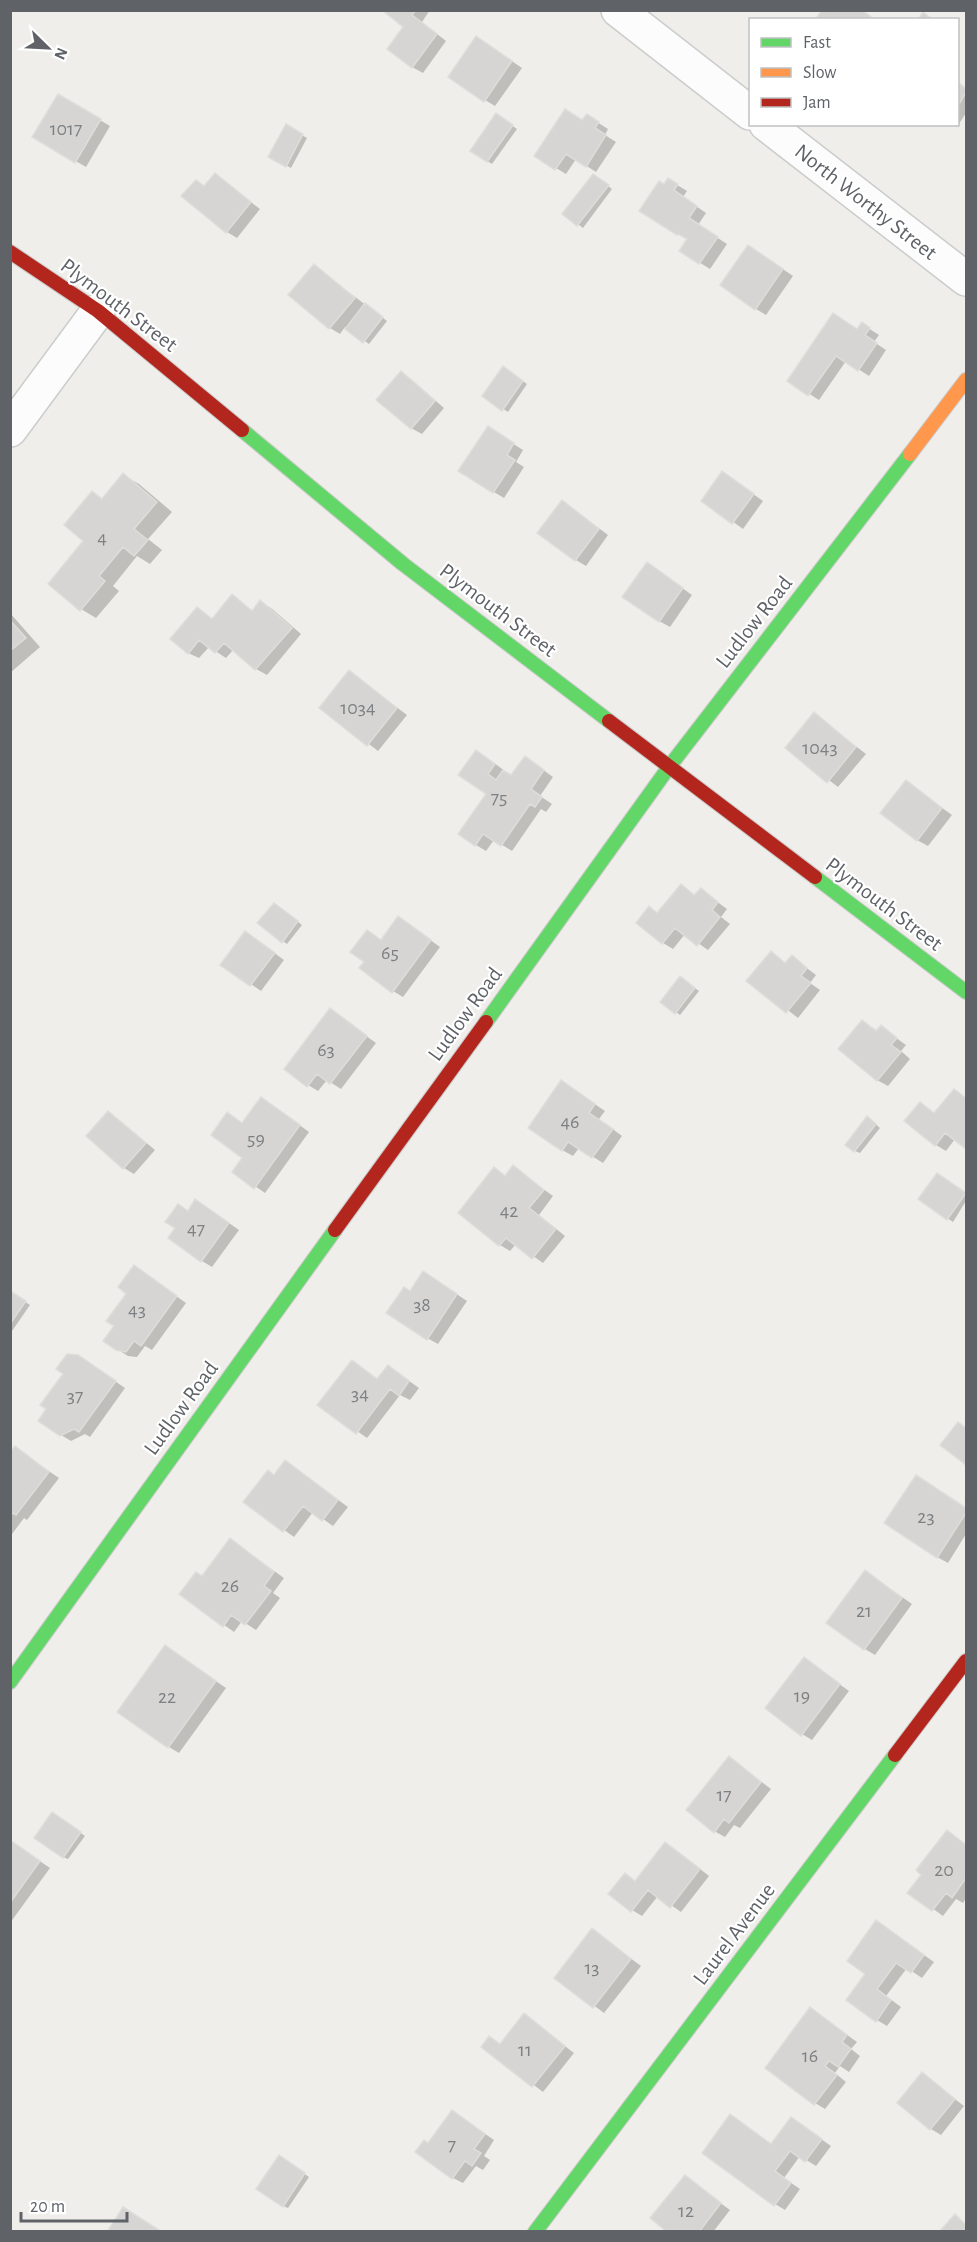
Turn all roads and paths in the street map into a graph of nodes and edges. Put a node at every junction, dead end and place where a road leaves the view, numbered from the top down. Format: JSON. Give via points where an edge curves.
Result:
{"nodes":[{"id":1,"x":618,"y":10,"type":"edge"},
{"id":2,"x":749,"y":112,"type":"edge"},
{"id":3,"x":769,"y":126,"type":"edge"},
{"id":4,"x":10,"y":252,"type":"edge"},
{"id":5,"x":966,"y":279,"type":"edge"},
{"id":6,"x":98,"y":311,"type":"junction"},
{"id":7,"x":966,"y":380,"type":"edge"},
{"id":8,"x":10,"y":430,"type":"edge"},
{"id":9,"x":669,"y":767,"type":"junction"},
{"id":10,"x":966,"y":992,"type":"edge"},
{"id":11,"x":966,"y":1661,"type":"edge"},
{"id":12,"x":10,"y":1682,"type":"edge"},
{"id":13,"x":535,"y":2232,"type":"edge"}],
"edges":[{"from":1,"to":2,"type":"street"},
{"from":3,"to":5,"type":"street","name":"North Worthy Street"},
{"from":4,"to":6,"type":"street","name":"Plymouth Street"},
{"from":6,"to":8,"type":"street"},
{"from":6,"to":9,"type":"street","name":"Plymouth Street","via":[[403,564]]},
{"from":7,"to":9,"type":"street","name":"Ludlow Road"},
{"from":9,"to":10,"type":"street","name":"Plymouth Street"},
{"from":9,"to":12,"type":"street","name":"Ludlow Road"},
{"from":11,"to":13,"type":"street","name":"Laurel Avenue"}]}
